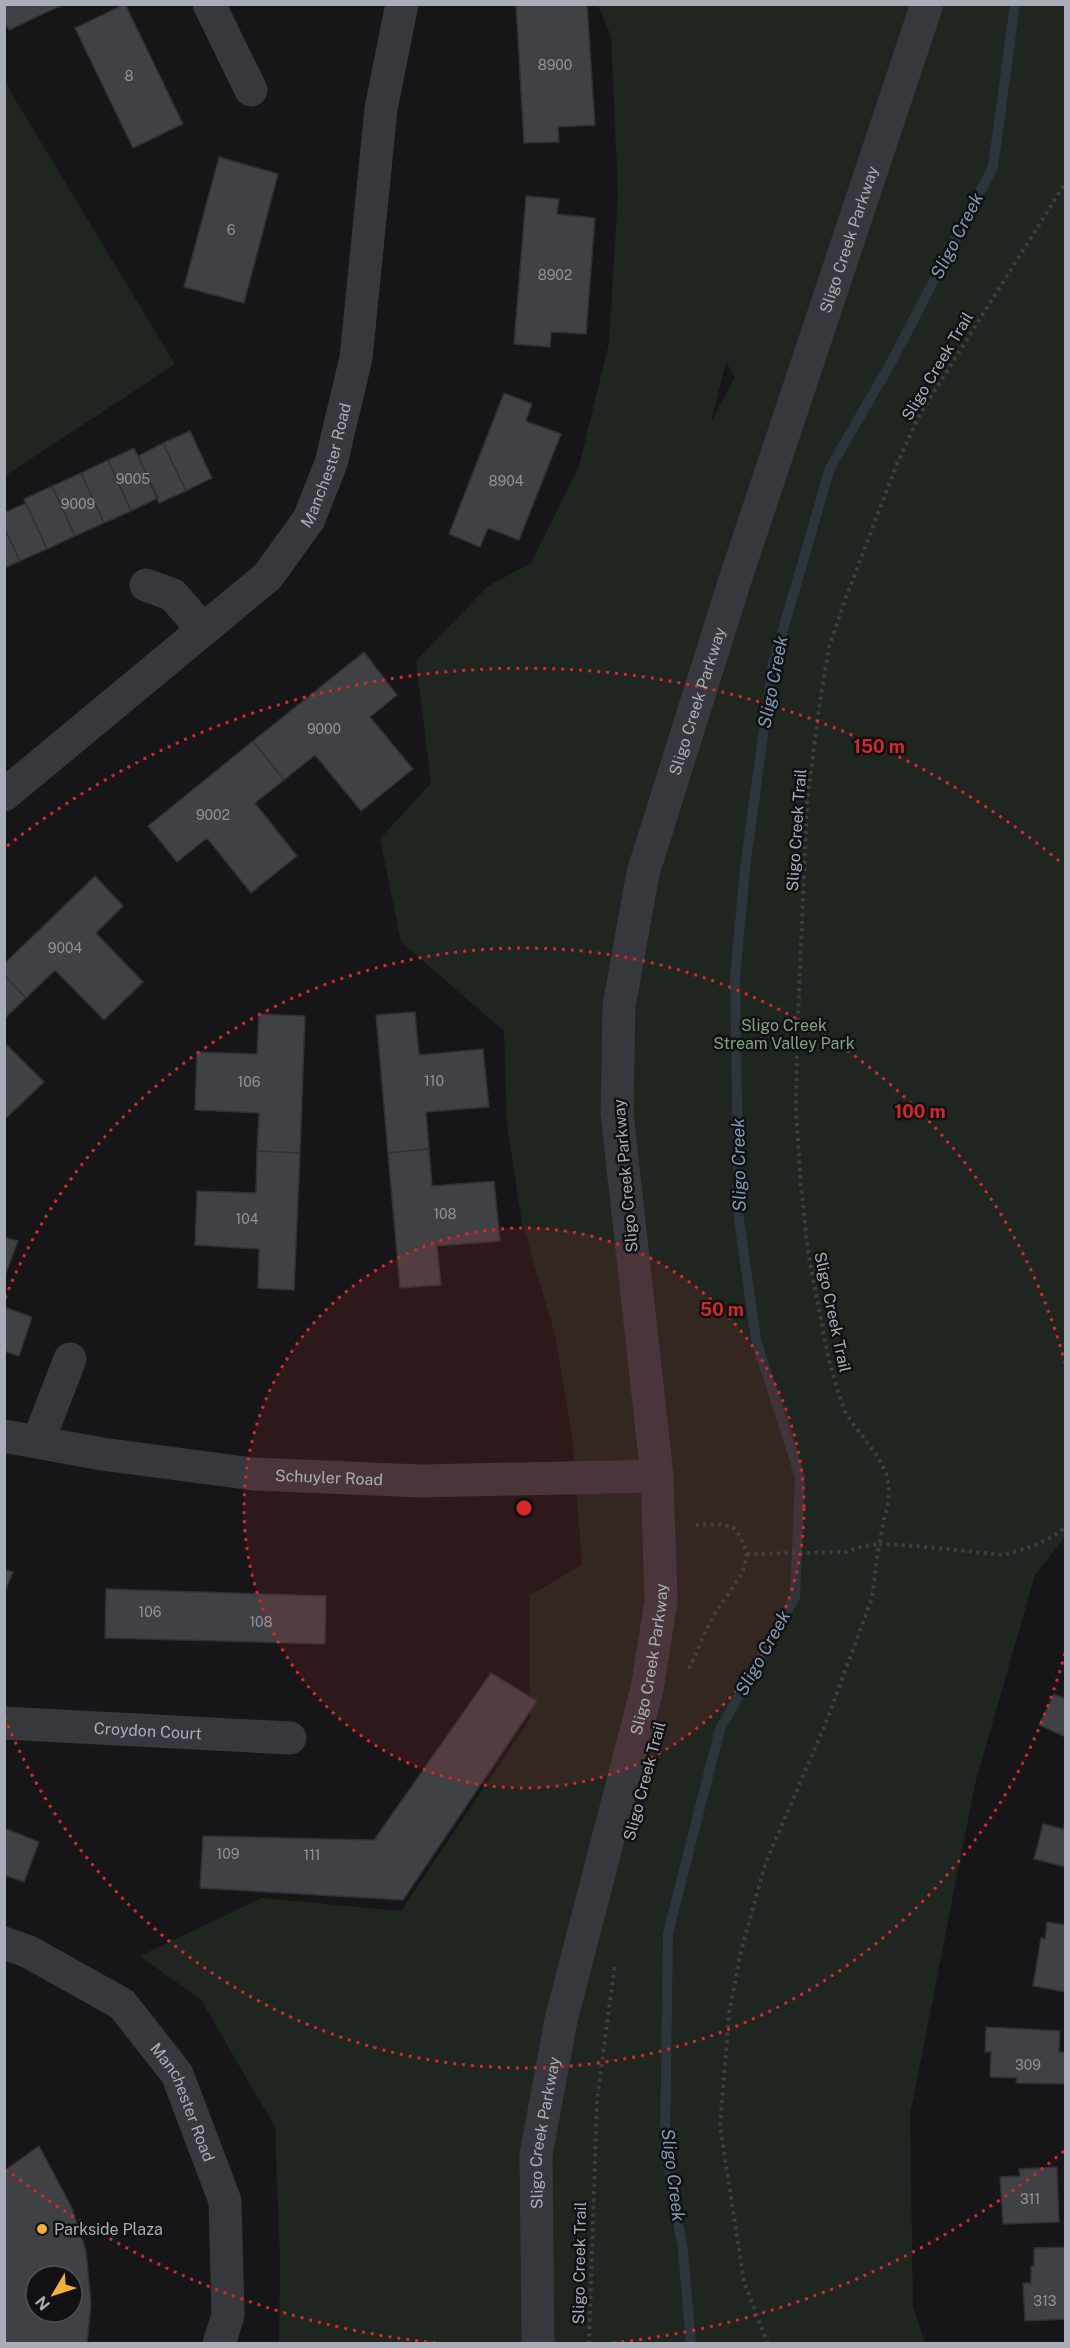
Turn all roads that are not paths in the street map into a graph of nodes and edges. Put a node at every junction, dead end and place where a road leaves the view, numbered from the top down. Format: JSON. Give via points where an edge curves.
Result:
{"nodes":[{"id":1,"x":209,"y":4,"type":"edge"},
{"id":2,"x":402,"y":4,"type":"edge"},
{"id":3,"x":927,"y":4,"type":"edge"},
{"id":4,"x":251,"y":90,"type":"dead end"},
{"id":5,"x":146,"y":585,"type":"dead end"},
{"id":6,"x":203,"y":630,"type":"junction"},
{"id":7,"x":4,"y":795,"type":"edge"},
{"id":8,"x":70,"y":1359,"type":"dead end"},
{"id":9,"x":4,"y":1436,"type":"edge"},
{"id":10,"x":38,"y":1442,"type":"junction"},
{"id":11,"x":657,"y":1476,"type":"junction"},
{"id":12,"x":4,"y":1723,"type":"edge"},
{"id":13,"x":290,"y":1738,"type":"dead end"},
{"id":14,"x":4,"y":1943,"type":"edge"},
{"id":15,"x":219,"y":2343,"type":"edge"},
{"id":16,"x":538,"y":2343,"type":"edge"}],
"edges":[{"from":1,"to":4,"type":"street"},
{"from":2,"to":6,"type":"street","name":"Manchester Road","via":[[381,109],[356,358],[331,463],[309,519],[268,576]]},
{"from":3,"to":11,"type":"street","name":"Sligo Creek Parkway","via":[[735,580],[643,873],[619,1006],[617,1113]]},
{"from":5,"to":6,"type":"street","via":[[173,595]]},
{"from":6,"to":7,"type":"street","name":"Manchester Road"},
{"from":8,"to":10,"type":"street"},
{"from":9,"to":10,"type":"street","name":"Schuyler Road"},
{"from":10,"to":11,"type":"street","name":"Schuyler Road","via":[[253,1474],[421,1481]]},
{"from":11,"to":16,"type":"street","name":"Sligo Creek Parkway","via":[[661,1601],[646,1689],[561,2020],[536,2155]]},
{"from":12,"to":13,"type":"street","name":"Croydon Court"},
{"from":14,"to":15,"type":"street","name":"Manchester Road","via":[[29,1952],[122,2004],[177,2074],[225,2201],[228,2315]]}]}
